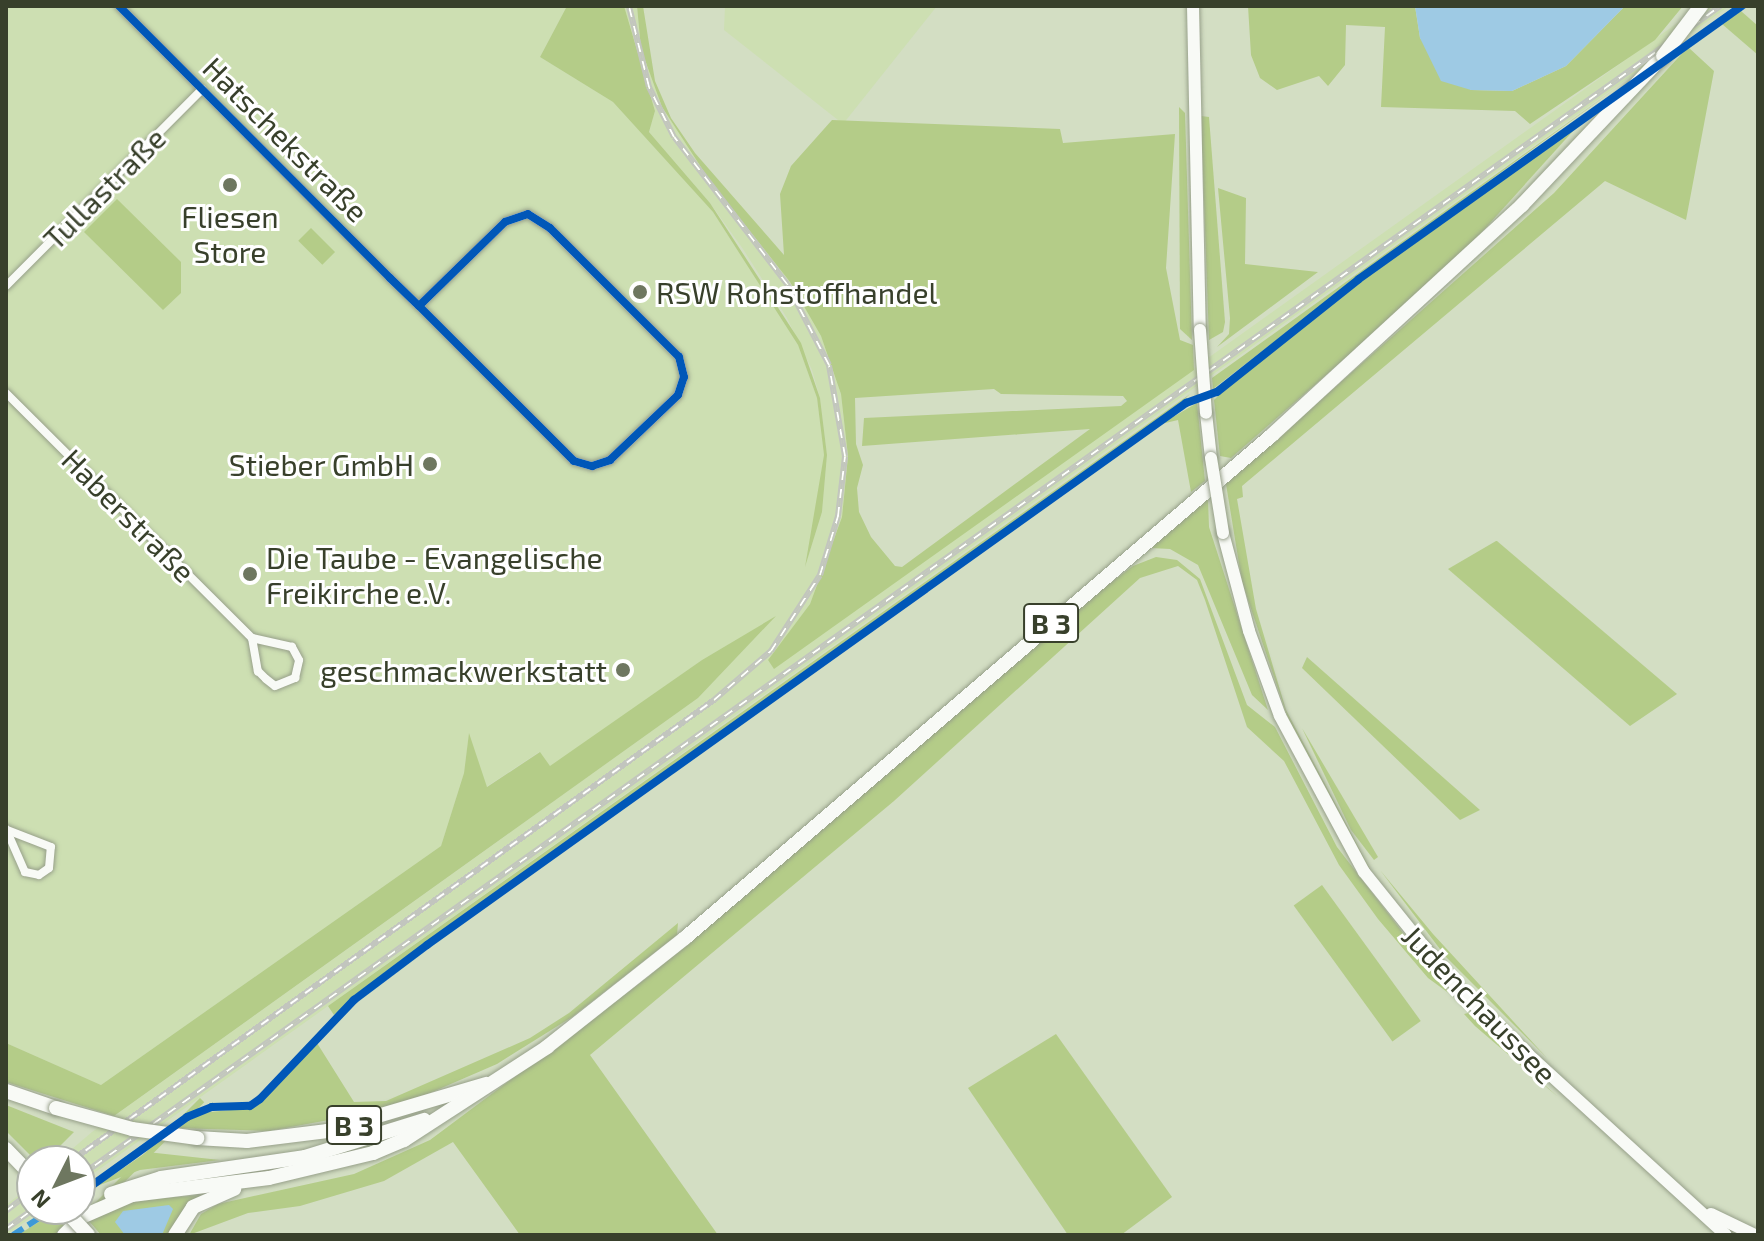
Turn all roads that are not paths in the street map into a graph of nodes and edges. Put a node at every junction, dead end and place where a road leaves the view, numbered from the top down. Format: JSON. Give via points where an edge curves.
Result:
{"nodes":[{"id":1,"x":119,"y":6,"type":"edge"},
{"id":2,"x":1193,"y":6,"type":"edge"},
{"id":3,"x":1701,"y":6,"type":"edge"},
{"id":4,"x":202,"y":89,"type":"junction"},
{"id":5,"x":6,"y":286,"type":"edge"},
{"id":6,"x":419,"y":306,"type":"junction"},
{"id":7,"x":6,"y":393,"type":"edge"},
{"id":8,"x":252,"y":638,"type":"junction"},
{"id":9,"x":6,"y":829,"type":"edge"},
{"id":10,"x":505,"y":1077,"type":"junction"},
{"id":11,"x":6,"y":1091,"type":"edge"},
{"id":12,"x":447,"y":1112,"type":"junction"},
{"id":13,"x":269,"y":1178,"type":"junction"},
{"id":14,"x":96,"y":1206,"type":"edge"},
{"id":15,"x":1704,"y":1210,"type":"junction"},
{"id":16,"x":96,"y":1211,"type":"edge"},
{"id":17,"x":1750,"y":1233,"type":"edge"},
{"id":18,"x":175,"y":1235,"type":"edge"},
{"id":19,"x":1726,"y":1235,"type":"edge"}],
"edges":[{"from":1,"to":4,"type":"street","name":"Hatschekstraße"},
{"from":2,"to":15,"type":"main road","name":"Judenchaussee","bridge":true,"via":[[1200,330],[1211,458],[1223,533],[1249,631],[1280,716],[1364,872],[1462,994],[1564,1092]]},
{"from":3,"to":10,"type":"main road","number":"B 3","bridge":true,"via":[[1644,78],[1522,205],[1272,435],[629,985]]},
{"from":4,"to":5,"type":"street","name":"Tullastraße"},
{"from":4,"to":6,"type":"street","name":"Hatschekstraße"},
{"from":6,"to":6,"type":"street","name":"Hatschekstraße","via":[[574,461],[592,466],[610,460],[678,395],[684,377],[679,357],[550,228],[528,214],[505,222]]},
{"from":7,"to":8,"type":"street","name":"Haberstraße"},
{"from":8,"to":8,"type":"street","name":"Haberstraße","via":[[258,671],[266,679],[275,686],[295,678],[299,660],[292,647]]},
{"from":9,"to":9,"type":"street","via":[[25,872],[39,875],[49,868],[51,847]]},
{"from":10,"to":11,"type":"main road","number":"B 3","bridge":true,"via":[[327,1131],[247,1141],[132,1129]]},
{"from":10,"to":12,"type":"main road","number":"B 3"},
{"from":12,"to":13,"type":"main road","number":"B 3","via":[[373,1153]]},
{"from":12,"to":14,"type":"main road","number":"B 3","via":[[305,1157],[143,1182],[109,1194]]},
{"from":13,"to":16,"type":"main road","number":"B 3","via":[[132,1195]]},
{"from":13,"to":18,"type":"main road","number":"B 3","via":[[211,1196],[193,1207]]},
{"from":15,"to":17,"type":"main road","name":"Judenchaussee"},
{"from":15,"to":19,"type":"main road","name":"Judenchaussee"}]}
